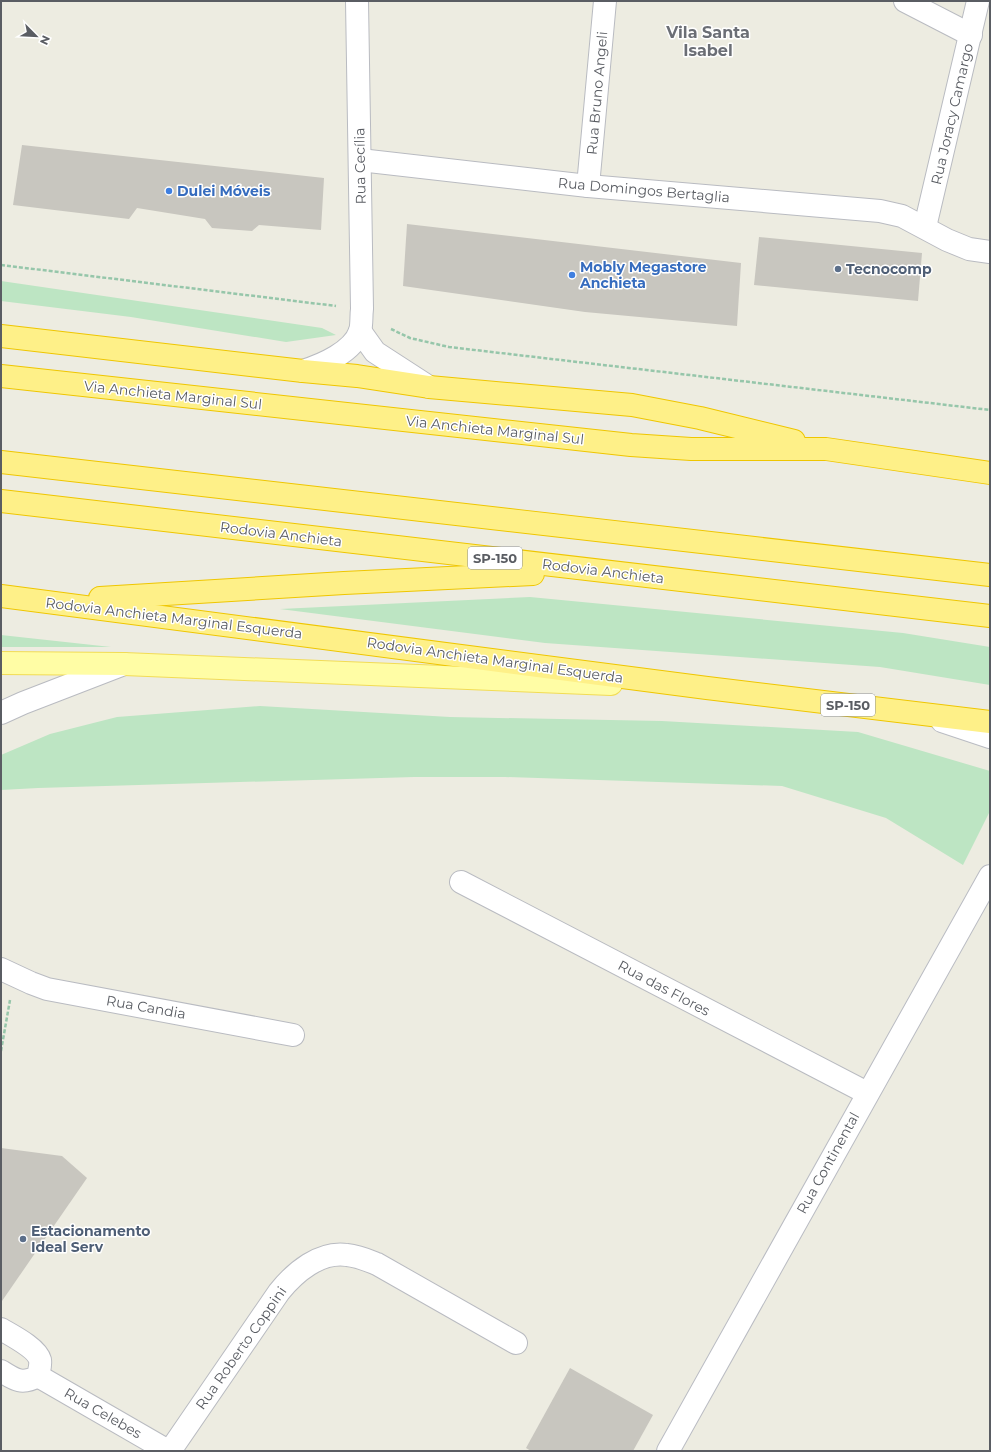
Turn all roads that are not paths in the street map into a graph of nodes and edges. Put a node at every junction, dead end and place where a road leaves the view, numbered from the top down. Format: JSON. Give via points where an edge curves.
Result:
{"nodes":[{"id":1,"x":357,"y":1,"type":"edge"},
{"id":2,"x":605,"y":1,"type":"edge"},
{"id":3,"x":905,"y":1,"type":"edge"},
{"id":4,"x":978,"y":1,"type":"edge"},
{"id":5,"x":971,"y":35,"type":"junction"},
{"id":6,"x":360,"y":160,"type":"junction"},
{"id":7,"x":588,"y":186,"type":"junction"},
{"id":8,"x":925,"y":228,"type":"junction"},
{"id":9,"x":990,"y":252,"type":"edge"},
{"id":10,"x":360,"y":331,"type":"junction"},
{"id":11,"x":1,"y":336,"type":"edge"},
{"id":12,"x":303,"y":372,"type":"junction"},
{"id":13,"x":1,"y":376,"type":"edge"},
{"id":14,"x":429,"y":387,"type":"junction"},
{"id":15,"x":826,"y":449,"type":"junction"},
{"id":16,"x":1,"y":462,"type":"edge"},
{"id":17,"x":990,"y":473,"type":"edge"},
{"id":18,"x":1,"y":501,"type":"edge"},
{"id":19,"x":598,"y":570,"type":"junction"},
{"id":20,"x":990,"y":575,"type":"edge"},
{"id":21,"x":1,"y":596,"type":"edge"},
{"id":22,"x":49,"y":601,"type":"junction"},
{"id":23,"x":990,"y":616,"type":"edge"},
{"id":24,"x":1,"y":663,"type":"edge"},
{"id":25,"x":124,"y":664,"type":"junction"},
{"id":26,"x":707,"y":688,"type":"junction"},
{"id":27,"x":1,"y":713,"type":"edge"},
{"id":28,"x":918,"y":713,"type":"junction"},
{"id":29,"x":990,"y":722,"type":"edge"},
{"id":30,"x":990,"y":737,"type":"edge"},
{"id":31,"x":990,"y":876,"type":"edge"},
{"id":32,"x":461,"y":882,"type":"dead end"},
{"id":33,"x":1,"y":969,"type":"edge"},
{"id":34,"x":293,"y":1035,"type":"dead end"},
{"id":35,"x":867,"y":1094,"type":"junction"},
{"id":36,"x":1,"y":1329,"type":"edge"},
{"id":37,"x":516,"y":1343,"type":"dead end"},
{"id":38,"x":1,"y":1371,"type":"edge"},
{"id":39,"x":38,"y":1376,"type":"junction"},
{"id":40,"x":169,"y":1451,"type":"edge"},
{"id":41,"x":668,"y":1451,"type":"edge"}],
"edges":[{"from":1,"to":6,"type":"street","name":"Rua Cecília"},
{"from":2,"to":7,"type":"street","name":"Rua Bruno Angeli"},
{"from":3,"to":5,"type":"street"},
{"from":4,"to":5,"type":"street","name":"Rua Joracy Camargo"},
{"from":5,"to":8,"type":"street","name":"Rua Joracy Camargo"},
{"from":6,"to":7,"type":"street","name":"Rua Domingos Bertaglia"},
{"from":6,"to":10,"type":"street","name":"Rua Cecília"},
{"from":7,"to":8,"type":"street","name":"Rua Domingos Bertaglia","via":[[880,211],[902,216]]},
{"from":8,"to":9,"type":"street","name":"Rua Domingos Bertaglia","via":[[969,249]]},
{"from":10,"to":12,"type":"street","via":[[351,344],[336,356]]},
{"from":10,"to":14,"type":"street","via":[[375,352]]},
{"from":11,"to":12,"type":"highway"},
{"from":12,"to":14,"type":"highway","via":[[357,376]]},
{"from":13,"to":15,"type":"highway","name":"Via Anchieta Marginal Sul","via":[[631,445],[691,449]]},
{"from":14,"to":15,"type":"highway","via":[[632,405],[700,418]]},
{"from":15,"to":17,"type":"highway","name":"Via Anchieta Marginal Sul"},
{"from":16,"to":20,"type":"highway"},
{"from":18,"to":19,"type":"highway","name":"Rodovia Anchieta","number":"SP-150"},
{"from":19,"to":22,"type":"highway"},
{"from":19,"to":23,"type":"highway","name":"Rodovia Anchieta","number":"SP-150"},
{"from":21,"to":22,"type":"highway","name":"Rodovia Anchieta Marginal Esquerda","number":"SP-150"},
{"from":22,"to":26,"type":"highway","name":"Rodovia Anchieta Marginal Esquerda","number":"SP-150"},
{"from":24,"to":25,"type":"main road"},
{"from":25,"to":26,"type":"main road"},
{"from":25,"to":27,"type":"street"},
{"from":26,"to":28,"type":"highway","name":"Rodovia Anchieta Marginal Esquerda","number":"SP-150"},
{"from":28,"to":29,"type":"highway","name":"Rodovia Anchieta Marginal Esquerda","number":"SP-150"},
{"from":28,"to":30,"type":"street"},
{"from":31,"to":35,"type":"street","name":"Rua Continental"},
{"from":32,"to":35,"type":"street","name":"Rua das Flores"},
{"from":33,"to":34,"type":"street","name":"Rua Candia","via":[[47,989]]},
{"from":35,"to":41,"type":"street","name":"Rua Continental"},
{"from":36,"to":39,"type":"street","via":[[37,1353],[40,1360]]},
{"from":37,"to":40,"type":"street","name":"Rua Roberto Coppini","via":[[377,1264],[346,1254],[321,1259],[298,1272],[279,1292]]},
{"from":38,"to":39,"type":"street","via":[[18,1380],[26,1381]]},
{"from":39,"to":40,"type":"street","name":"Rua Celebes"}]}
